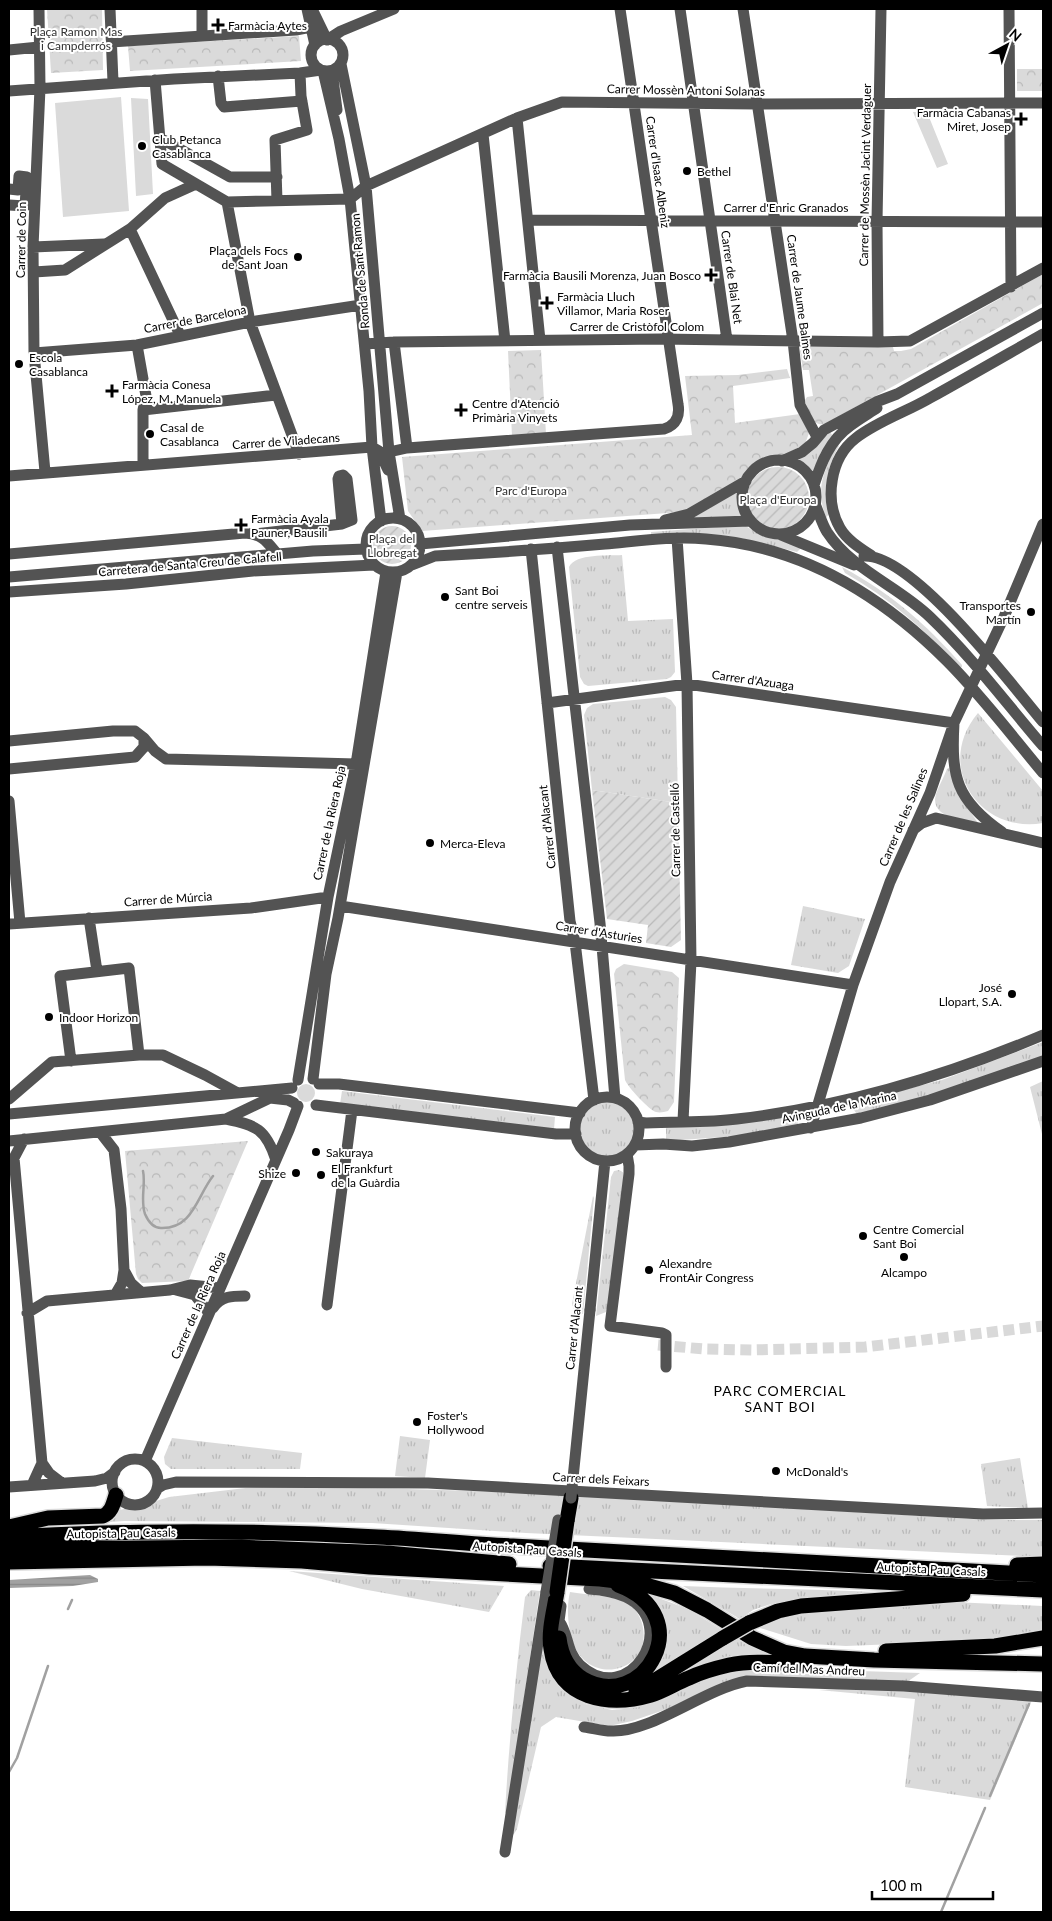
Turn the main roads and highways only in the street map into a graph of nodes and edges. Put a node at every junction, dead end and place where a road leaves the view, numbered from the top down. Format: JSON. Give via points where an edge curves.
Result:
{"nodes":[{"id":1,"x":116,"y":1495,"type":"road end"},
{"id":2,"x":571,"y":1498,"type":"road end"},
{"id":3,"x":9,"y":1527,"type":"edge"},
{"id":4,"x":9,"y":1536,"type":"edge"},
{"id":5,"x":9,"y":1551,"type":"edge"},
{"id":6,"x":800,"y":1561,"type":"junction"},
{"id":7,"x":9,"y":1562,"type":"edge"},
{"id":8,"x":1043,"y":1564,"type":"edge"},
{"id":9,"x":1043,"y":1575,"type":"edge"},
{"id":10,"x":595,"y":1584,"type":"junction"},
{"id":11,"x":1037,"y":1590,"type":"edge"},
{"id":12,"x":558,"y":1621,"type":"road end"},
{"id":13,"x":726,"y":1622,"type":"junction"},
{"id":14,"x":1043,"y":1638,"type":"edge"},
{"id":15,"x":1003,"y":1664,"type":"junction"},
{"id":16,"x":1043,"y":1664,"type":"edge"},
{"id":17,"x":614,"y":1701,"type":"junction"}],
"edges":[{"from":1,"to":3,"type":"highway","via":[[111,1510],[103,1516],[48,1518]]},
{"from":2,"to":17,"type":"highway","bridge":true,"via":[[550,1640],[555,1664],[564,1680],[574,1688],[596,1698]]},
{"from":4,"to":6,"type":"highway","name":"Autopista Pau Casals","via":[[247,1532]]},
{"from":5,"to":11,"type":"highway","name":"Autopista Pau Casals","via":[[215,1547],[292,1549],[387,1553],[510,1564]]},
{"from":6,"to":8,"type":"highway","via":[[849,1558]]},
{"from":6,"to":9,"type":"highway","name":"Autopista Pau Casals"},
{"from":7,"to":10,"type":"highway","via":[[207,1558],[302,1561]]},
{"from":10,"to":12,"type":"highway","via":[[630,1590],[654,1612],[660,1629],[658,1650],[651,1664],[637,1678],[617,1686],[587,1681],[578,1676],[564,1659]]},
{"from":10,"to":13,"type":"highway","via":[[642,1584],[674,1593]]},
{"from":11,"to":17,"type":"highway","bridge":true,"via":[[801,1606],[778,1611],[723,1638],[644,1689]]},
{"from":13,"to":14,"type":"highway","via":[[771,1640],[810,1649],[896,1651],[995,1646]]},
{"from":13,"to":15,"type":"highway","via":[[766,1646],[805,1656]]},
{"from":15,"to":16,"type":"highway"},
{"from":15,"to":17,"type":"highway","via":[[730,1665],[692,1676],[651,1694]]}]}
